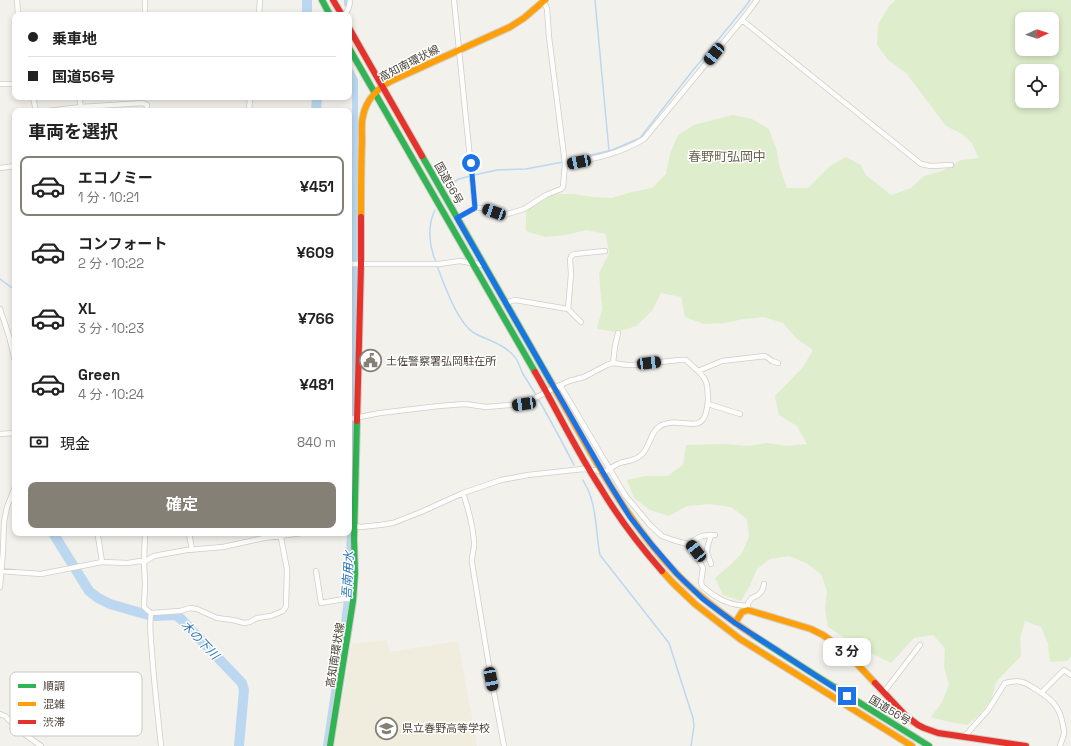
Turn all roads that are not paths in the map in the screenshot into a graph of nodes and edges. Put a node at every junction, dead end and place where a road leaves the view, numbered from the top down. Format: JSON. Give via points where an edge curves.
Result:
{"nodes":[{"id":1,"x":17,"y":0,"type":"edge"},
{"id":2,"x":145,"y":0,"type":"edge"},
{"id":3,"x":260,"y":0,"type":"edge"},
{"id":4,"x":322,"y":0,"type":"edge"},
{"id":5,"x":333,"y":0,"type":"edge"},
{"id":6,"x":350,"y":0,"type":"edge"},
{"id":7,"x":454,"y":0,"type":"edge"},
{"id":8,"x":757,"y":0,"type":"edge"},
{"id":9,"x":545,"y":1,"type":"edge"},
{"id":10,"x":18,"y":12,"type":"edge"},
{"id":11,"x":145,"y":12,"type":"edge"},
{"id":12,"x":258,"y":12,"type":"edge"},
{"id":13,"x":328,"y":12,"type":"edge"},
{"id":14,"x":341,"y":12,"type":"edge"},
{"id":15,"x":347,"y":12,"type":"edge"},
{"id":16,"x":742,"y":20,"type":"junction"},
{"id":17,"x":352,"y":33,"type":"edge"},
{"id":18,"x":459,"y":49,"type":"junction"},
{"id":19,"x":352,"y":53,"type":"edge"},
{"id":20,"x":0,"y":84,"type":"edge"},
{"id":21,"x":12,"y":84,"type":"edge"},
{"id":22,"x":382,"y":86,"type":"junction"},
{"id":23,"x":375,"y":93,"type":"junction"},
{"id":24,"x":80,"y":100,"type":"edge"},
{"id":25,"x":142,"y":102,"type":"joint"},
{"id":26,"x":81,"y":107,"type":"junction"},
{"id":27,"x":72,"y":108,"type":"edge"},
{"id":28,"x":147,"y":108,"type":"edge"},
{"id":29,"x":564,"y":162,"type":"junction"},
{"id":30,"x":951,"y":165,"type":"dead end"},
{"id":31,"x":12,"y":166,"type":"edge"},
{"id":32,"x":0,"y":168,"type":"edge"},
{"id":33,"x":475,"y":208,"type":"junction"},
{"id":34,"x":457,"y":218,"type":"junction"},
{"id":35,"x":605,"y":251,"type":"dead end"},
{"id":36,"x":472,"y":263,"type":"junction"},
{"id":37,"x":355,"y":264,"type":"edge"},
{"id":38,"x":483,"y":265,"type":"junction"},
{"id":39,"x":505,"y":303,"type":"junction"},
{"id":40,"x":568,"y":309,"type":"junction"},
{"id":41,"x":0,"y":310,"type":"edge"},
{"id":42,"x":581,"y":322,"type":"dead end"},
{"id":43,"x":618,"y":333,"type":"dead end"},
{"id":44,"x":12,"y":348,"type":"edge"},
{"id":45,"x":613,"y":363,"type":"junction"},
{"id":46,"x":778,"y":363,"type":"dead end"},
{"id":47,"x":698,"y":371,"type":"junction"},
{"id":48,"x":560,"y":385,"type":"junction"},
{"id":49,"x":554,"y":388,"type":"junction"},
{"id":50,"x":547,"y":392,"type":"junction"},
{"id":51,"x":708,"y":404,"type":"junction"},
{"id":52,"x":740,"y":414,"type":"dead end"},
{"id":53,"x":353,"y":418,"type":"edge"},
{"id":54,"x":12,"y":433,"type":"edge"},
{"id":55,"x":0,"y":434,"type":"edge"},
{"id":56,"x":589,"y":470,"type":"junction"},
{"id":57,"x":605,"y":471,"type":"junction"},
{"id":58,"x":463,"y":493,"type":"junction"},
{"id":59,"x":12,"y":494,"type":"edge"},
{"id":60,"x":352,"y":525,"type":"edge"},
{"id":61,"x":98,"y":536,"type":"dead end"},
{"id":62,"x":145,"y":536,"type":"edge"},
{"id":63,"x":190,"y":536,"type":"edge"},
{"id":64,"x":275,"y":536,"type":"edge"},
{"id":65,"x":280,"y":536,"type":"edge"},
{"id":66,"x":691,"y":545,"type":"junction"},
{"id":67,"x":192,"y":550,"type":"junction"},
{"id":68,"x":102,"y":562,"type":"junction"},
{"id":69,"x":144,"y":562,"type":"junction"},
{"id":70,"x":711,"y":564,"type":"dead end"},
{"id":71,"x":0,"y":571,"type":"edge"},
{"id":72,"x":316,"y":571,"type":"dead end"},
{"id":73,"x":764,"y":584,"type":"dead end"},
{"id":74,"x":0,"y":587,"type":"edge"},
{"id":75,"x":353,"y":599,"type":"junction"},
{"id":76,"x":748,"y":608,"type":"junction"},
{"id":77,"x":151,"y":615,"type":"junction"},
{"id":78,"x":735,"y":623,"type":"junction"},
{"id":79,"x":920,"y":645,"type":"dead end"},
{"id":80,"x":1071,"y":675,"type":"edge"},
{"id":81,"x":884,"y":692,"type":"junction"},
{"id":82,"x":1041,"y":693,"type":"junction"},
{"id":83,"x":0,"y":714,"type":"edge"},
{"id":84,"x":10,"y":722,"type":"edge"},
{"id":85,"x":918,"y":725,"type":"junction"},
{"id":86,"x":910,"y":734,"type":"junction"},
{"id":87,"x":27,"y":736,"type":"edge"},
{"id":88,"x":964,"y":737,"type":"junction"},
{"id":89,"x":909,"y":744,"type":"edge"},
{"id":90,"x":41,"y":746,"type":"edge"},
{"id":91,"x":161,"y":746,"type":"edge"},
{"id":92,"x":330,"y":746,"type":"edge"},
{"id":93,"x":504,"y":746,"type":"edge"},
{"id":94,"x":929,"y":746,"type":"edge"},
{"id":95,"x":1026,"y":746,"type":"edge"},
{"id":96,"x":1060,"y":746,"type":"edge"}],
"edges":[{"from":1,"to":10,"type":"street"},
{"from":2,"to":11,"type":"street"},
{"from":3,"to":12,"type":"street"},
{"from":4,"to":13,"type":"main road"},
{"from":5,"to":14,"type":"main road"},
{"from":6,"to":15,"type":"street"},
{"from":7,"to":18,"type":"street"},
{"from":8,"to":16,"type":"street"},
{"from":9,"to":18,"type":"main road","name":"高知南環状線","via":[[510,27]]},
{"from":9,"to":29,"type":"street"},
{"from":16,"to":29,"type":"street","via":[[644,139],[612,154]]},
{"from":16,"to":30,"type":"street","via":[[921,164]]},
{"from":17,"to":22,"type":"main road","name":"国道56号"},
{"from":18,"to":22,"type":"main road","name":"高知南環状線"},
{"from":18,"to":33,"type":"street"},
{"from":19,"to":23,"type":"main road","name":"国道56号"},
{"from":20,"to":21,"type":"street"},
{"from":22,"to":23,"type":"main road","name":"高知南環状線"},
{"from":22,"to":34,"type":"main road","name":"国道56号"},
{"from":23,"to":36,"type":"main road","name":"国道56号"},
{"from":23,"to":37,"type":"main road","name":"高知南環状線","via":[[363,116]]},
{"from":24,"to":26,"type":"street"},
{"from":25,"to":26,"type":"street"},
{"from":25,"to":28,"type":"street"},
{"from":26,"to":27,"type":"street"},
{"from":29,"to":33,"type":"street","via":[[563,187],[546,194],[524,209],[504,215],[484,208]]},
{"from":31,"to":32,"type":"street"},
{"from":33,"to":34,"type":"street"},
{"from":34,"to":38,"type":"main road","name":"国道56号"},
{"from":35,"to":40,"type":"street","via":[[572,255]]},
{"from":36,"to":37,"type":"street","via":[[460,261],[436,264]]},
{"from":36,"to":38,"type":"street"},
{"from":36,"to":50,"type":"main road","name":"国道56号"},
{"from":37,"to":53,"type":"main road","name":"高知南環状線"},
{"from":38,"to":39,"type":"main road","name":"国道56号"},
{"from":39,"to":40,"type":"street","via":[[515,300]]},
{"from":39,"to":49,"type":"main road","name":"国道56号"},
{"from":40,"to":42,"type":"street"},
{"from":41,"to":44,"type":"street"},
{"from":43,"to":45,"type":"street"},
{"from":45,"to":47,"type":"street","via":[[633,365],[686,360]]},
{"from":45,"to":48,"type":"street"},
{"from":46,"to":47,"type":"street","via":[[765,356],[722,361]]},
{"from":47,"to":51,"type":"street","via":[[707,383]]},
{"from":48,"to":49,"type":"street"},
{"from":48,"to":57,"type":"street"},
{"from":49,"to":50,"type":"street"},
{"from":49,"to":57,"type":"main road","name":"国道56号"},
{"from":50,"to":53,"type":"street","via":[[524,404],[512,406],[486,407],[465,404],[398,410]]},
{"from":50,"to":56,"type":"main road","name":"国道56号"},
{"from":51,"to":52,"type":"street"},
{"from":51,"to":57,"type":"street","via":[[704,418],[699,423],[682,422],[659,426],[641,456]]},
{"from":53,"to":60,"type":"main road","name":"高知南環状線"},
{"from":54,"to":55,"type":"street"},
{"from":56,"to":57,"type":"street"},
{"from":56,"to":58,"type":"street","via":[[528,475],[502,480]]},
{"from":56,"to":89,"type":"main road","name":"国道56号","via":[[645,551],[695,604],[740,639]]},
{"from":57,"to":66,"type":"street","via":[[662,536]]},
{"from":57,"to":78,"type":"main road","name":"国道56号","via":[[630,517],[652,545],[703,599]]},
{"from":58,"to":60,"type":"street","via":[[393,523],[361,527]]},
{"from":58,"to":93,"type":"street","via":[[474,542],[472,563]]},
{"from":59,"to":71,"type":"street","via":[[4,522]]},
{"from":60,"to":75,"type":"main road","name":"高知南環状線","via":[[355,574]]},
{"from":61,"to":68,"type":"street"},
{"from":62,"to":69,"type":"street"},
{"from":63,"to":67,"type":"street"},
{"from":64,"to":67,"type":"street","via":[[223,547]]},
{"from":65,"to":77,"type":"street","via":[[287,569],[287,601],[283,611],[244,623],[217,618],[190,608]]},
{"from":66,"to":70,"type":"street","via":[[699,536],[713,535],[707,552]]},
{"from":66,"to":76,"type":"street","via":[[702,568],[702,586],[724,602]]},
{"from":67,"to":69,"type":"street","via":[[170,552],[154,556]]},
{"from":68,"to":69,"type":"street"},
{"from":68,"to":71,"type":"street","via":[[41,574]]},
{"from":69,"to":77,"type":"street","via":[[144,607]]},
{"from":71,"to":74,"type":"street"},
{"from":72,"to":75,"type":"street","via":[[321,602]]},
{"from":73,"to":76,"type":"street","via":[[762,591],[748,603]]},
{"from":75,"to":92,"type":"main road","name":"高知南環状線"},
{"from":76,"to":78,"type":"main road"},
{"from":76,"to":81,"type":"main road","via":[[823,635],[844,650]]},
{"from":77,"to":91,"type":"street","via":[[154,689]]},
{"from":78,"to":86,"type":"main road","name":"国道56号"},
{"from":79,"to":81,"type":"street"},
{"from":80,"to":82,"type":"street","via":[[1064,670]]},
{"from":81,"to":85,"type":"main road"},
{"from":82,"to":88,"type":"street","via":[[1025,682],[1005,683],[988,710]]},
{"from":82,"to":96,"type":"street","via":[[1056,705],[1061,714],[1064,734]]},
{"from":83,"to":84,"type":"street"},
{"from":85,"to":86,"type":"street"},
{"from":85,"to":88,"type":"main road","via":[[938,733]]},
{"from":86,"to":89,"type":"street"},
{"from":86,"to":94,"type":"main road","name":"国道56号"},
{"from":87,"to":90,"type":"street"},
{"from":88,"to":95,"type":"main road"}]}
